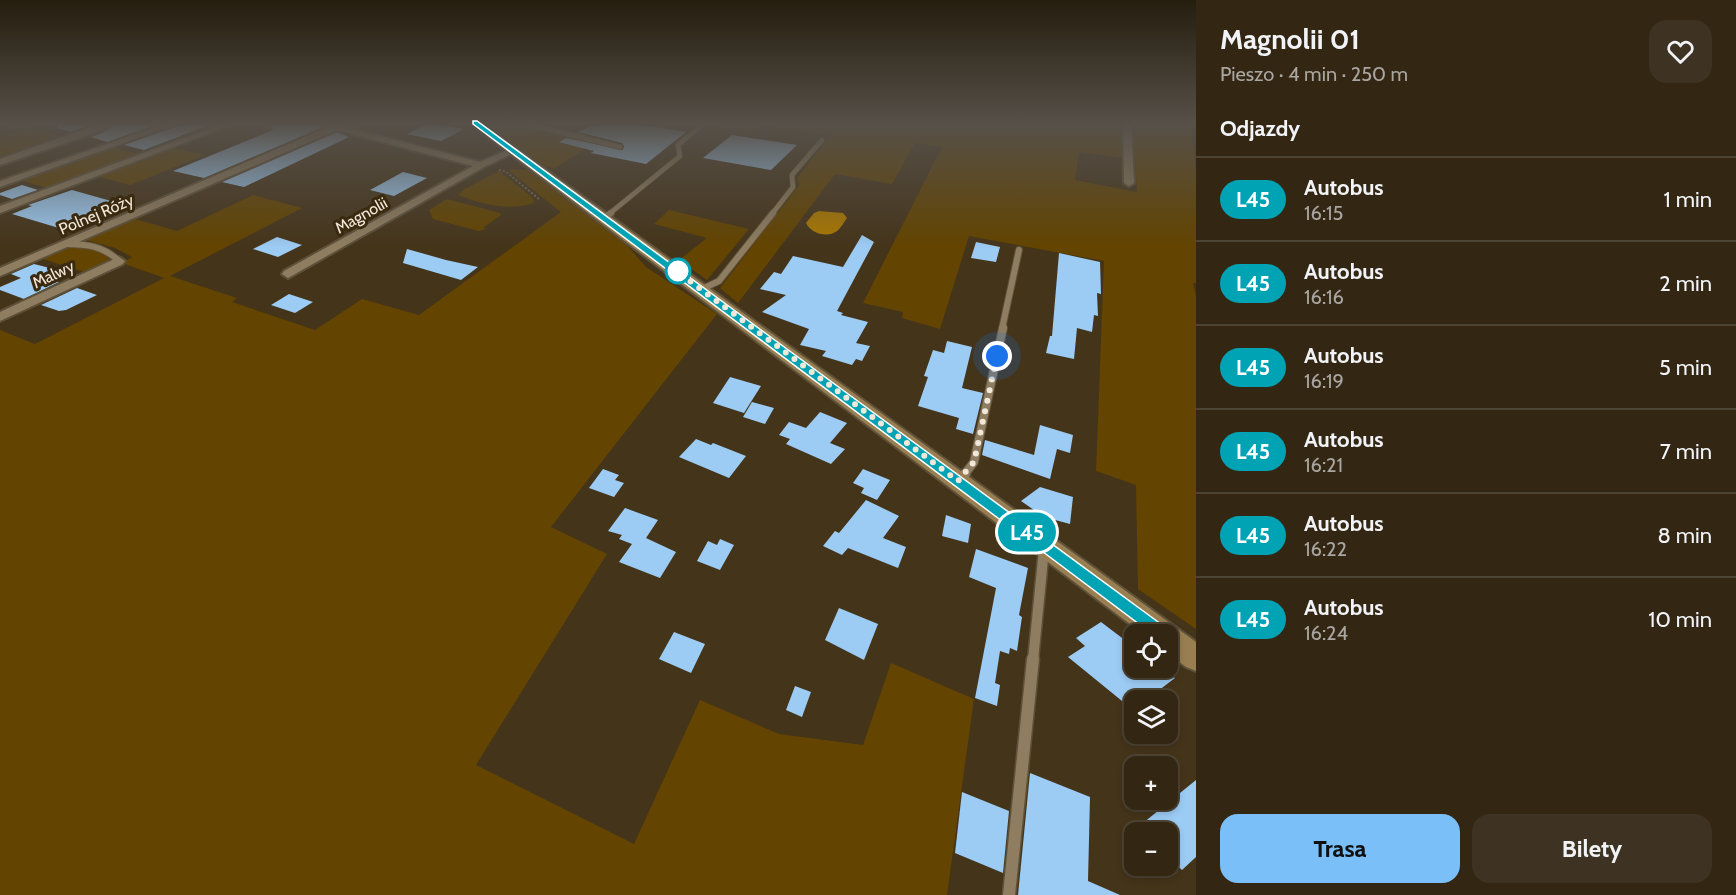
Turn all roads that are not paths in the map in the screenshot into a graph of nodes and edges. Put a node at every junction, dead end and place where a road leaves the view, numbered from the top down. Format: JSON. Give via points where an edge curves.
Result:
{"nodes":[{"id":1,"x":55,"y":165,"type":"edge"},
{"id":2,"x":121,"y":165,"type":"edge"},
{"id":3,"x":249,"y":165,"type":"edge"},
{"id":4,"x":481,"y":165,"type":"edge"},
{"id":5,"x":532,"y":165,"type":"edge"},
{"id":6,"x":669,"y":165,"type":"edge"},
{"id":7,"x":801,"y":165,"type":"edge"},
{"id":8,"x":1128,"y":165,"type":"edge"},
{"id":9,"x":1129,"y":183,"type":"dead end"},
{"id":10,"x":0,"y":184,"type":"edge"},
{"id":11,"x":0,"y":210,"type":"edge"},
{"id":12,"x":605,"y":218,"type":"junction"},
{"id":13,"x":66,"y":244,"type":"junction"},
{"id":14,"x":1019,"y":250,"type":"dead end"},
{"id":15,"x":119,"y":261,"type":"joint"},
{"id":16,"x":0,"y":272,"type":"edge"},
{"id":17,"x":288,"y":274,"type":"dead end"},
{"id":18,"x":702,"y":290,"type":"junction"},
{"id":19,"x":0,"y":317,"type":"edge"},
{"id":20,"x":958,"y":481,"type":"junction"},
{"id":21,"x":1044,"y":545,"type":"junction"},
{"id":22,"x":1150,"y":624,"type":"edge"},
{"id":23,"x":1178,"y":645,"type":"edge"},
{"id":24,"x":1196,"y":658,"type":"edge"},
{"id":25,"x":1008,"y":895,"type":"edge"}],
"edges":[{"from":1,"to":10,"type":"street"},
{"from":2,"to":11,"type":"street"},
{"from":3,"to":13,"type":"street","name":"Polnej Róży"},
{"from":4,"to":17,"type":"street","name":"Magnolii"},
{"from":5,"to":12,"type":"street"},
{"from":6,"to":12,"type":"lane"},
{"from":7,"to":18,"type":"lane","via":[[792,176],[793,186],[719,281]]},
{"from":8,"to":9,"type":"street"},
{"from":12,"to":18,"type":"street"},
{"from":13,"to":15,"type":"lane","via":[[101,247]]},
{"from":13,"to":16,"type":"street","name":"Polnej Róży"},
{"from":14,"to":20,"type":"lane","via":[[974,462]]},
{"from":15,"to":19,"type":"street","name":"Malwy"},
{"from":18,"to":20,"type":"street"},
{"from":20,"to":21,"type":"street"},
{"from":21,"to":22,"type":"street"},
{"from":21,"to":25,"type":"lane"},
{"from":23,"to":24,"type":"street"}]}
